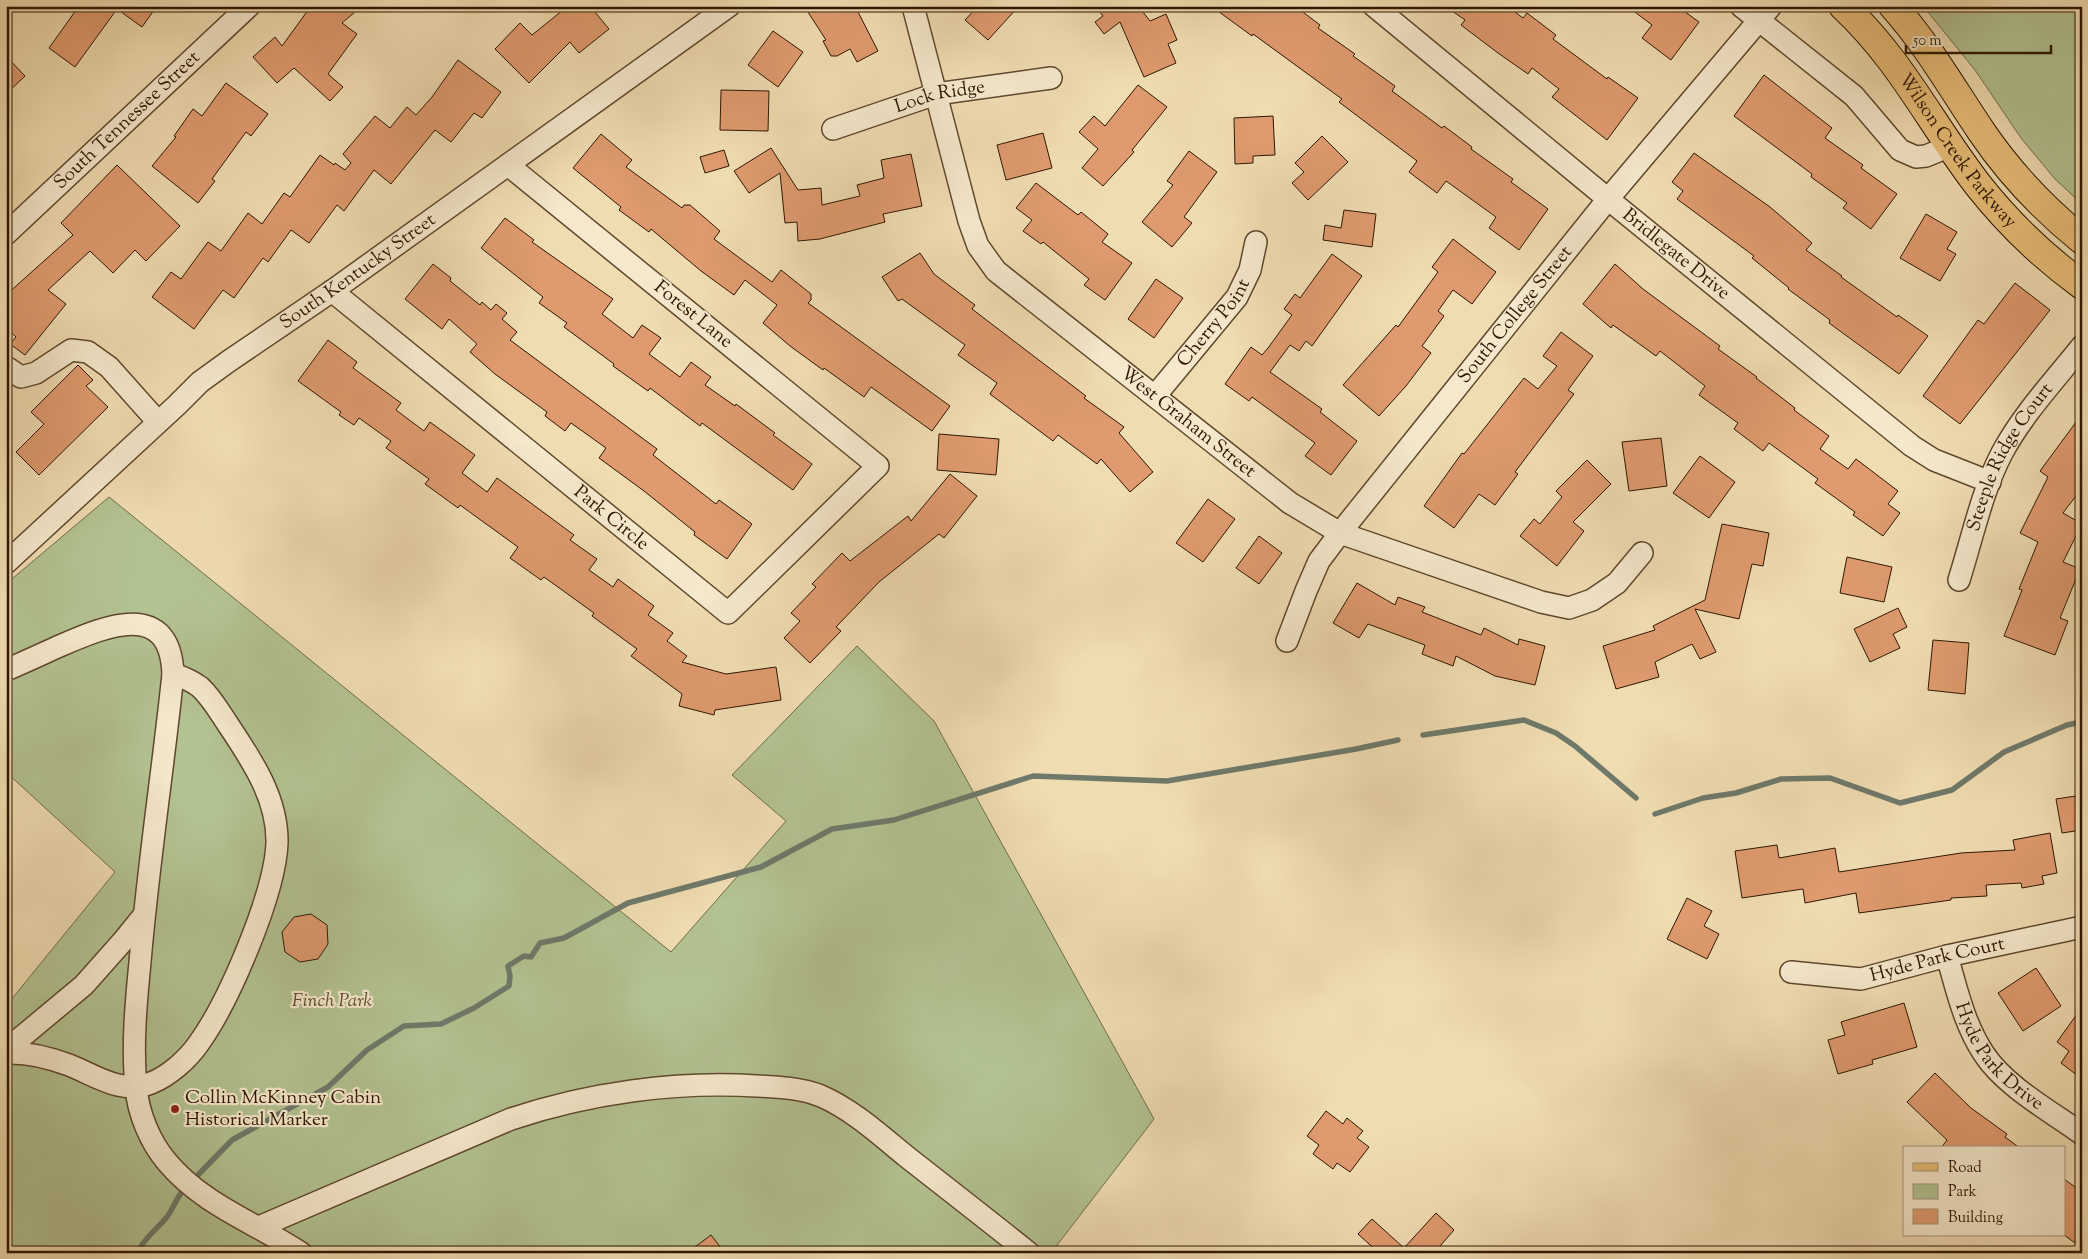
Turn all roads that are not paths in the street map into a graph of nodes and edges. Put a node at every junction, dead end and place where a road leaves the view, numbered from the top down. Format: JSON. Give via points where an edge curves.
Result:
{"nodes":[{"id":1,"x":249,"y":6,"type":"edge"},
{"id":2,"x":730,"y":6,"type":"edge"},
{"id":3,"x":913,"y":6,"type":"edge"},
{"id":4,"x":1374,"y":6,"type":"edge"},
{"id":5,"x":1741,"y":6,"type":"edge"},
{"id":6,"x":1843,"y":6,"type":"edge"},
{"id":7,"x":1892,"y":6,"type":"edge"},
{"id":8,"x":1765,"y":14,"type":"edge"},
{"id":9,"x":1051,"y":78,"type":"dead end"},
{"id":10,"x":936,"y":94,"type":"junction"},
{"id":11,"x":833,"y":129,"type":"dead end"},
{"id":12,"x":1950,"y":146,"type":"junction"},
{"id":13,"x":508,"y":165,"type":"junction"},
{"id":14,"x":1608,"y":199,"type":"junction"},
{"id":15,"x":6,"y":234,"type":"edge"},
{"id":16,"x":2082,"y":240,"type":"edge"},
{"id":17,"x":1256,"y":242,"type":"dead end"},
{"id":18,"x":2082,"y":285,"type":"edge"},
{"id":19,"x":332,"y":290,"type":"junction"},
{"id":20,"x":2082,"y":346,"type":"edge"},
{"id":21,"x":6,"y":367,"type":"edge"},
{"id":22,"x":1156,"y":396,"type":"junction"},
{"id":23,"x":158,"y":422,"type":"junction"},
{"id":24,"x":878,"y":466,"type":"joint"},
{"id":25,"x":1990,"y":482,"type":"junction"},
{"id":26,"x":1340,"y":533,"type":"junction"},
{"id":27,"x":1642,"y":553,"type":"dead end"},
{"id":28,"x":6,"y":563,"type":"edge"},
{"id":29,"x":1959,"y":580,"type":"dead end"},
{"id":30,"x":1288,"y":641,"type":"dead end"},
{"id":31,"x":6,"y":670,"type":"edge"},
{"id":32,"x":173,"y":674,"type":"junction"},
{"id":33,"x":144,"y":914,"type":"junction"},
{"id":34,"x":2082,"y":927,"type":"edge"},
{"id":35,"x":1947,"y":956,"type":"junction"},
{"id":36,"x":1791,"y":972,"type":"dead end"},
{"id":37,"x":6,"y":1052,"type":"edge"},
{"id":38,"x":136,"y":1087,"type":"junction"},
{"id":39,"x":2082,"y":1134,"type":"edge"},
{"id":40,"x":259,"y":1227,"type":"junction"},
{"id":41,"x":301,"y":1253,"type":"edge"},
{"id":42,"x":1030,"y":1253,"type":"edge"}],
"edges":[{"from":1,"to":15,"type":"street","name":"South Tennessee Street"},
{"from":2,"to":13,"type":"street","name":"South Kentucky Street"},
{"from":3,"to":10,"type":"street","name":"West Graham Street"},
{"from":4,"to":14,"type":"street","name":"Bridlegate Drive"},
{"from":5,"to":8,"type":"street"},
{"from":6,"to":12,"type":"main road","name":"Wilson Creek Parkway","via":[[1876,40],[1909,82]]},
{"from":7,"to":16,"type":"main road","name":"Wilson Creek Parkway","via":[[1930,53],[1998,153],[2042,204]]},
{"from":8,"to":12,"type":"street","via":[[1854,96],[1900,150],[1916,157]]},
{"from":8,"to":14,"type":"street","name":"South College Street"},
{"from":9,"to":10,"type":"street","name":"Lock Ridge"},
{"from":10,"to":11,"type":"street","name":"Lock Ridge"},
{"from":10,"to":22,"type":"street","name":"West Graham Street","via":[[969,221],[978,246],[996,271]]},
{"from":12,"to":18,"type":"main road","name":"Wilson Creek Parkway","via":[[2026,239]]},
{"from":13,"to":19,"type":"street","name":"South Kentucky Street"},
{"from":13,"to":24,"type":"street","name":"Forest Lane"},
{"from":14,"to":25,"type":"street","name":"Bridlegate Drive","via":[[1912,446],[1934,460]]},
{"from":14,"to":26,"type":"street","name":"South College Street"},
{"from":17,"to":22,"type":"street","name":"Cherry Point","via":[[1250,270],[1236,297]]},
{"from":19,"to":23,"type":"street","name":"South Kentucky Street","via":[[200,382]]},
{"from":19,"to":24,"type":"street","name":"Park Circle","via":[[728,612]]},
{"from":20,"to":25,"type":"street","name":"Steeple Ridge Court","via":[[2013,434]]},
{"from":21,"to":23,"type":"street","via":[[21,377],[36,373],[71,350],[88,352],[109,367]]},
{"from":22,"to":26,"type":"street","name":"West Graham Street","via":[[1290,502]]},
{"from":23,"to":28,"type":"street","name":"South Kentucky Street"},
{"from":25,"to":29,"type":"street","name":"Steeple Ridge Court"},
{"from":26,"to":27,"type":"street","name":"West Graham Street","via":[[1541,602],[1569,608],[1592,600],[1617,583]]},
{"from":26,"to":30,"type":"street","name":"South College Street","via":[[1319,561]]},
{"from":31,"to":32,"type":"street","via":[[94,631],[132,624],[153,630],[164,640],[171,654]]},
{"from":32,"to":33,"type":"street"},
{"from":32,"to":38,"type":"street","via":[[191,681],[207,695],[249,756],[268,795],[276,830],[276,849],[268,887],[252,934],[207,1032],[175,1068],[151,1083]]},
{"from":33,"to":37,"type":"street","via":[[84,985]]},
{"from":33,"to":38,"type":"street","via":[[136,1022]]},
{"from":34,"to":35,"type":"street","name":"Hyde Park Court"},
{"from":35,"to":36,"type":"street","name":"Hyde Park Court","via":[[1861,979]]},
{"from":35,"to":39,"type":"street","name":"Hyde Park Drive","via":[[1964,1014],[1984,1054],[2007,1080]]},
{"from":37,"to":38,"type":"street","via":[[32,1054],[125,1088]]},
{"from":38,"to":40,"type":"street","via":[[149,1133],[167,1162],[188,1184],[214,1203]]},
{"from":40,"to":41,"type":"street"},
{"from":40,"to":42,"type":"street","via":[[532,1112],[661,1087],[744,1085],[801,1090],[835,1103]]}]}
